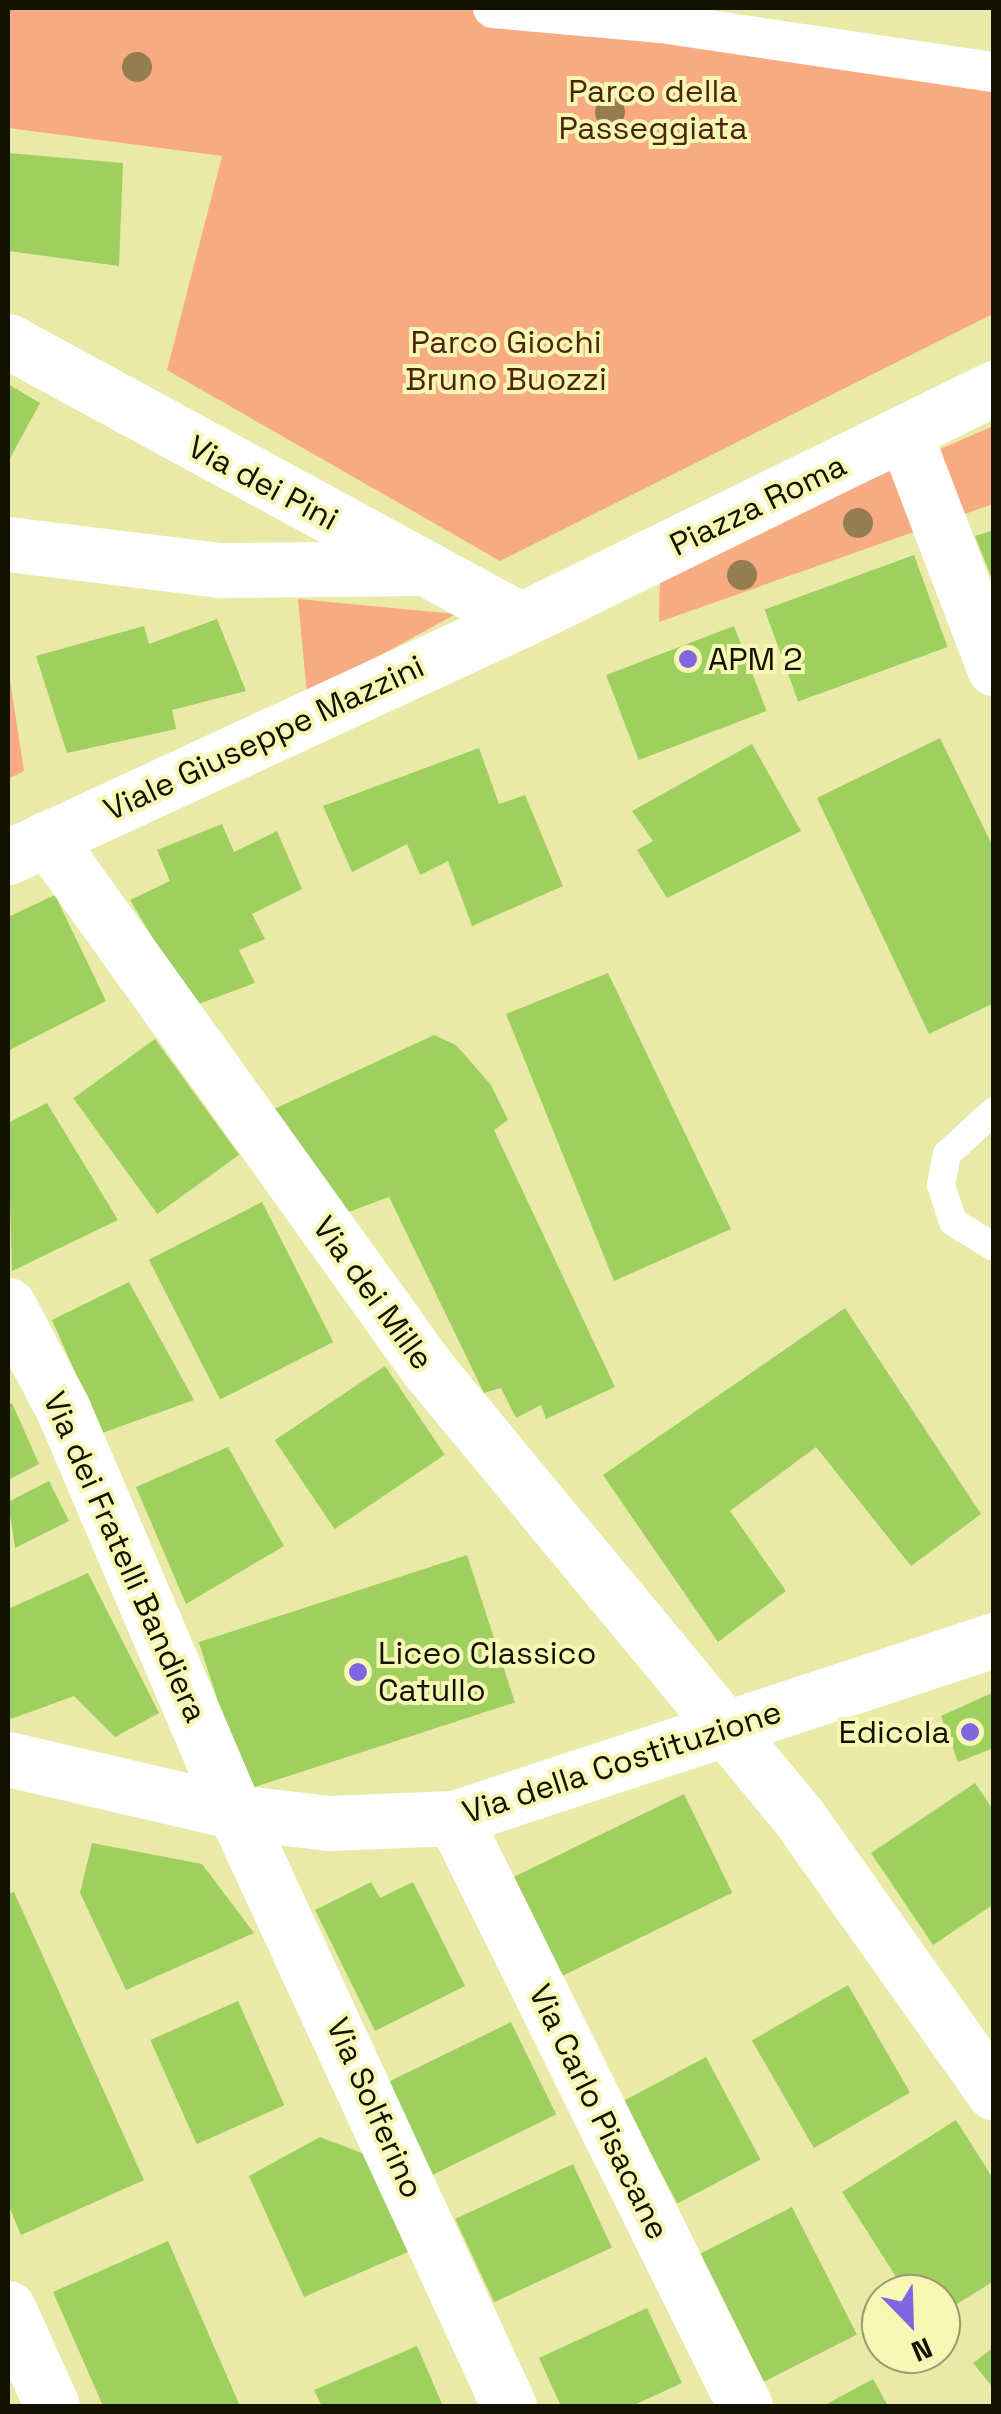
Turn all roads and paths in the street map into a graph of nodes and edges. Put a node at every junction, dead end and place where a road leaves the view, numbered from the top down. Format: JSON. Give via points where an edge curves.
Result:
{"nodes":[{"id":1,"x":492,"y":8,"type":"edge"},
{"id":2,"x":994,"y":72,"type":"edge"},
{"id":3,"x":8,"y":341,"type":"edge"},
{"id":4,"x":994,"y":388,"type":"edge"},
{"id":5,"x":904,"y":432,"type":"junction"},
{"id":6,"x":8,"y":544,"type":"edge"},
{"id":7,"x":422,"y":568,"type":"junction"},
{"id":8,"x":521,"y":620,"type":"junction"},
{"id":9,"x":994,"y":668,"type":"edge"},
{"id":10,"x":27,"y":847,"type":"edge"},
{"id":11,"x":994,"y":1111,"type":"edge"},
{"id":12,"x":994,"y":1247,"type":"edge"},
{"id":13,"x":8,"y":1304,"type":"edge"},
{"id":14,"x":994,"y":1640,"type":"edge"},
{"id":15,"x":722,"y":1730,"type":"junction"},
{"id":16,"x":8,"y":1759,"type":"edge"},
{"id":17,"x":235,"y":1812,"type":"junction"},
{"id":18,"x":454,"y":1818,"type":"junction"},
{"id":19,"x":994,"y":2094,"type":"edge"},
{"id":20,"x":8,"y":2308,"type":"edge"},
{"id":21,"x":52,"y":2406,"type":"edge"},
{"id":22,"x":509,"y":2406,"type":"edge"},
{"id":23,"x":745,"y":2406,"type":"edge"}],
"edges":[{"from":1,"to":2,"type":"street","via":[[661,23]]},
{"from":3,"to":7,"type":"street","name":"Via dei Pini"},
{"from":4,"to":5,"type":"street","name":"Piazza Roma"},
{"from":5,"to":8,"type":"street","name":"Piazza Roma"},
{"from":5,"to":9,"type":"street"},
{"from":6,"to":7,"type":"street","via":[[208,569]]},
{"from":7,"to":8,"type":"street","name":"Via dei Pini"},
{"from":8,"to":10,"type":"street","name":"Viale Giuseppe Mazzini"},
{"from":10,"to":15,"type":"street","name":"Via dei Mille","via":[[428,1370]]},
{"from":11,"to":12,"type":"lane","via":[[947,1154],[941,1185],[953,1222]]},
{"from":13,"to":17,"type":"street","name":"Via dei Fratelli Bandiera","via":[[63,1409]]},
{"from":14,"to":15,"type":"street","name":"Via della Costituzione"},
{"from":15,"to":18,"type":"street","name":"Via della Costituzione"},
{"from":15,"to":19,"type":"street","name":"Via dei Mille","via":[[825,1851]]},
{"from":16,"to":17,"type":"street","name":"Via della Costituzione"},
{"from":17,"to":18,"type":"street","name":"Via della Costituzione","via":[[344,1823]]},
{"from":17,"to":22,"type":"street","name":"Via Solferino"},
{"from":18,"to":23,"type":"street","name":"Via Carlo Pisacane"},
{"from":20,"to":21,"type":"street"}]}
